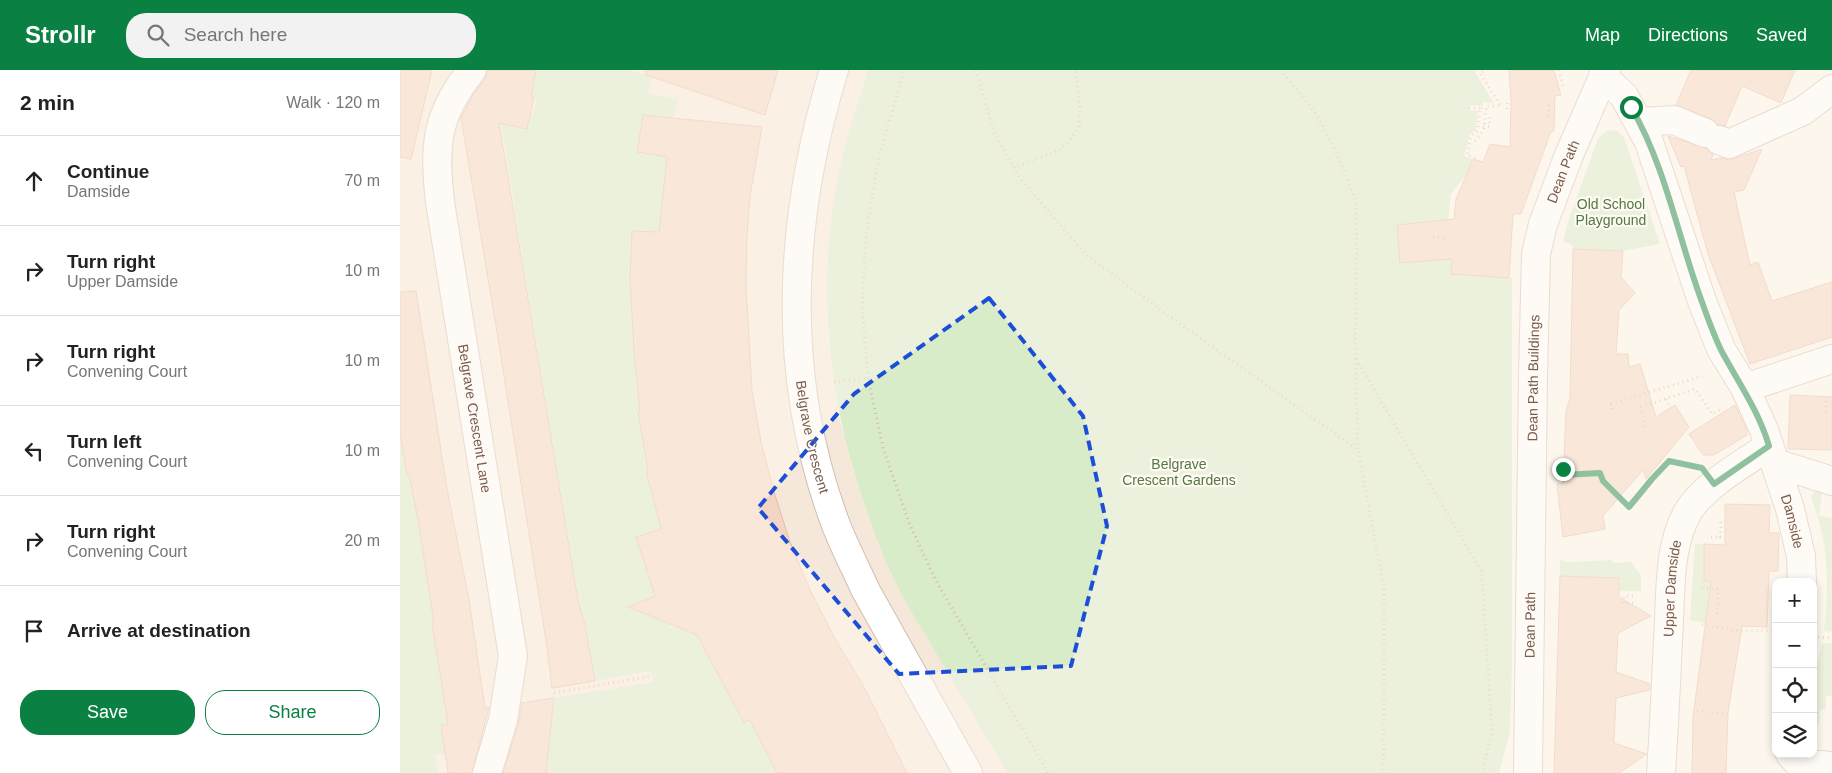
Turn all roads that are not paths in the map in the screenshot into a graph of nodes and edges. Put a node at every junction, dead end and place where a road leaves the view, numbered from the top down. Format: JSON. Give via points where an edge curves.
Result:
{"nodes":[{"id":1,"x":472,"y":70,"type":"edge"},
{"id":2,"x":834,"y":70,"type":"edge"},
{"id":3,"x":1605,"y":73,"type":"edge"},
{"id":4,"x":1832,"y":90,"type":"edge"},
{"id":5,"x":1640,"y":122,"type":"junction"},
{"id":6,"x":1535,"y":277,"type":"joint"},
{"id":7,"x":1832,"y":359,"type":"edge"},
{"id":8,"x":1746,"y":391,"type":"junction"},
{"id":9,"x":1772,"y":455,"type":"junction"},
{"id":10,"x":1532,"y":478,"type":"joint"},
{"id":11,"x":1832,"y":481,"type":"edge"},
{"id":12,"x":1802,"y":578,"type":"edge"},
{"id":13,"x":1794,"y":758,"type":"edge"},
{"id":14,"x":1832,"y":766,"type":"edge"},
{"id":15,"x":487,"y":773,"type":"edge"},
{"id":16,"x":968,"y":773,"type":"edge"},
{"id":17,"x":1528,"y":773,"type":"edge"},
{"id":18,"x":1661,"y":773,"type":"edge"}],
"edges":[{"from":1,"to":15,"type":"street","name":"Belgrave Crescent Lane","via":[[448,105],[442,120],[436,168],[513,656],[504,720]]},
{"from":2,"to":16,"type":"street","name":"Belgrave Crescent","via":[[810,162],[802,214],[796,305],[801,385],[819,470],[837,526],[866,591]]},
{"from":3,"to":5,"type":"street","name":"Damside"},
{"from":3,"to":6,"type":"street","name":"Dean Path","via":[[1543,224]]},
{"from":4,"to":5,"type":"street","via":[[1804,111],[1729,144],[1674,120]]},
{"from":5,"to":8,"type":"street","name":"Damside","via":[[1702,301],[1721,349]]},
{"from":6,"to":10,"type":"street","name":"Dean Path Buildings"},
{"from":7,"to":8,"type":"street"},
{"from":8,"to":9,"type":"street","name":"Damside"},
{"from":9,"to":11,"type":"street"},
{"from":9,"to":12,"type":"street","name":"Damside","via":[[1797,534]]},
{"from":9,"to":18,"type":"street","name":"Upper Damside","via":[[1714,484],[1689,510],[1678,531],[1674,551]]},
{"from":10,"to":17,"type":"street","name":"Dean Path"},
{"from":13,"to":14,"type":"street","via":[[1798,763]]}]}
